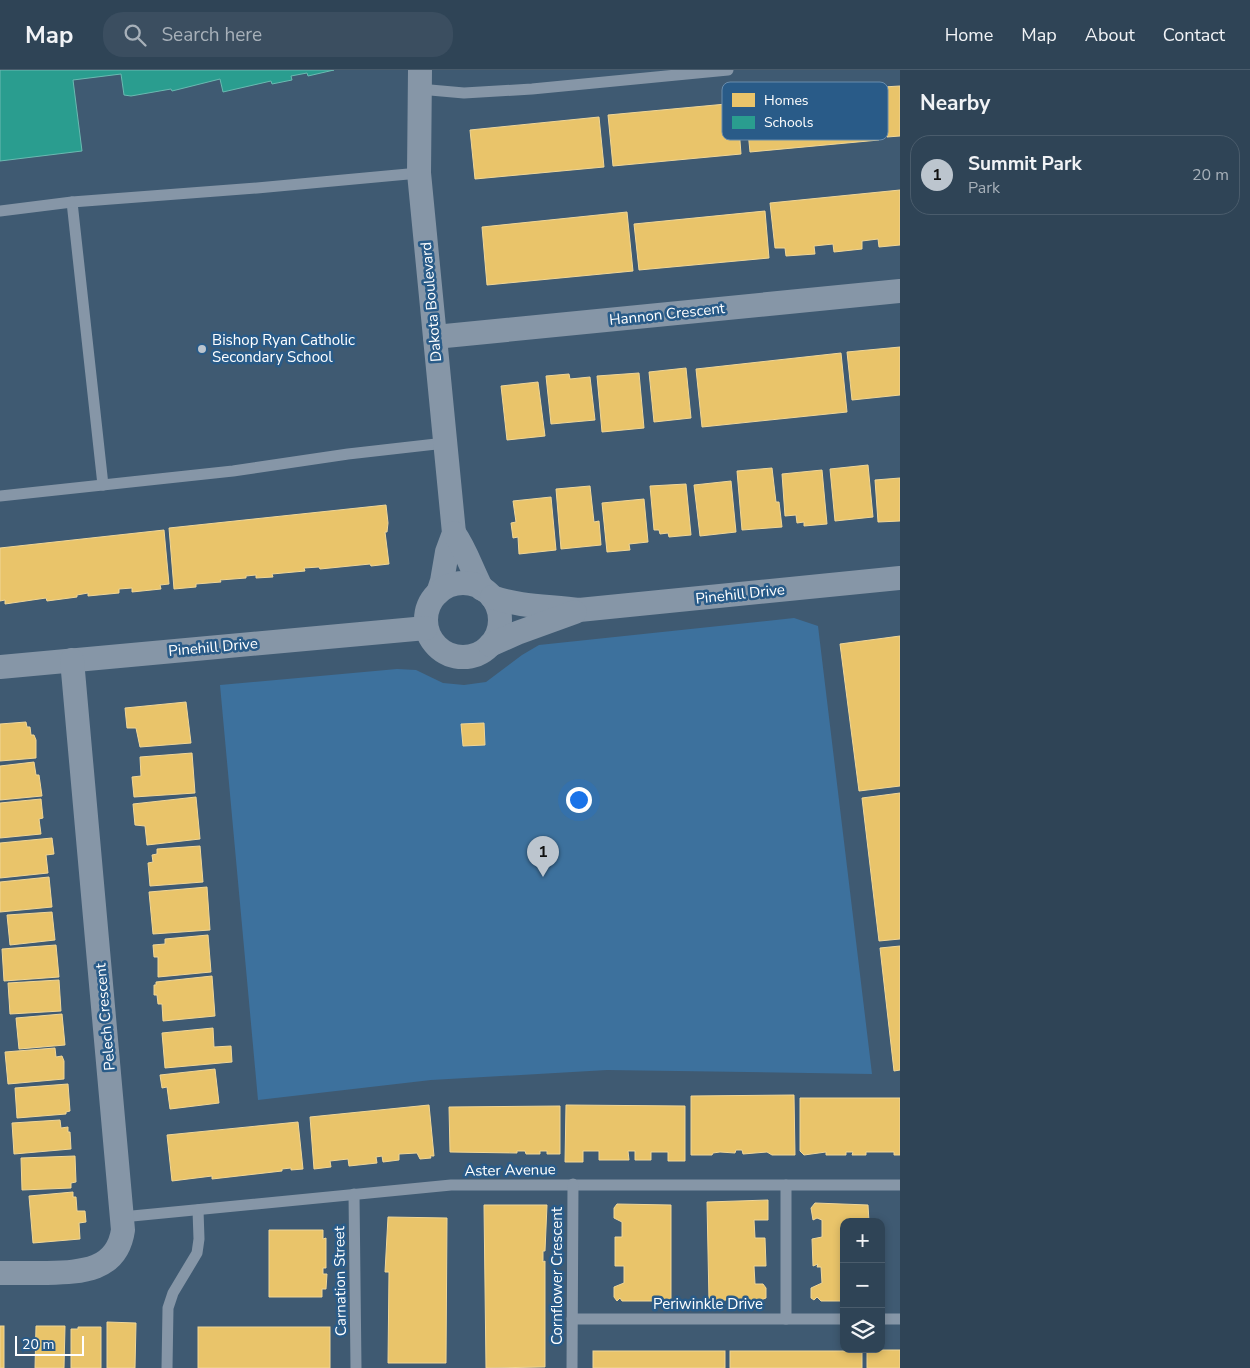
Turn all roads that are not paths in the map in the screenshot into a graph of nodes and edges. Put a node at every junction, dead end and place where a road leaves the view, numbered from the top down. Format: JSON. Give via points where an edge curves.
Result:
{"nodes":[{"id":1,"x":728,"y":70,"type":"edge"},
{"id":2,"x":419,"y":80,"type":"edge"},
{"id":3,"x":419,"y":173,"type":"junction"},
{"id":4,"x":72,"y":202,"type":"junction"},
{"id":5,"x":0,"y":211,"type":"edge"},
{"id":6,"x":900,"y":291,"type":"edge"},
{"id":7,"x":435,"y":338,"type":"junction"},
{"id":8,"x":445,"y":443,"type":"junction"},
{"id":9,"x":103,"y":485,"type":"junction"},
{"id":10,"x":0,"y":496,"type":"edge"},
{"id":11,"x":454,"y":533,"type":"junction"},
{"id":12,"x":900,"y":578,"type":"edge"},
{"id":13,"x":438,"y":593,"type":"junction"},
{"id":14,"x":487,"y":593,"type":"junction"},
{"id":15,"x":579,"y":610,"type":"junction"},
{"id":16,"x":426,"y":628,"type":"junction"},
{"id":17,"x":490,"y":645,"type":"junction"},
{"id":18,"x":72,"y":660,"type":"junction"},
{"id":19,"x":0,"y":668,"type":"edge"},
{"id":20,"x":573,"y":1184,"type":"junction"},
{"id":21,"x":786,"y":1185,"type":"junction"},
{"id":22,"x":900,"y":1185,"type":"edge"},
{"id":23,"x":354,"y":1194,"type":"junction"},
{"id":24,"x":198,"y":1210,"type":"junction"},
{"id":25,"x":122,"y":1217,"type":"junction"},
{"id":26,"x":0,"y":1273,"type":"edge"},
{"id":27,"x":572,"y":1319,"type":"junction"},
{"id":28,"x":786,"y":1319,"type":"junction"},
{"id":29,"x":840,"y":1319,"type":"edge"},
{"id":30,"x":885,"y":1319,"type":"edge"},
{"id":31,"x":900,"y":1319,"type":"edge"},
{"id":32,"x":167,"y":1368,"type":"edge"},
{"id":33,"x":356,"y":1368,"type":"edge"},
{"id":34,"x":572,"y":1368,"type":"edge"}],
"edges":[{"from":1,"to":2,"type":"lane","via":[[464,93]]},
{"from":2,"to":3,"type":"street","name":"Dakota Boulevard"},
{"from":3,"to":4,"type":"lane"},
{"from":3,"to":7,"type":"street","name":"Dakota Boulevard"},
{"from":4,"to":5,"type":"lane"},
{"from":4,"to":9,"type":"lane"},
{"from":6,"to":7,"type":"street","name":"Hannon Crescent"},
{"from":7,"to":8,"type":"street","name":"Dakota Boulevard"},
{"from":8,"to":9,"type":"lane"},
{"from":8,"to":11,"type":"street","name":"Dakota Boulevard"},
{"from":9,"to":10,"type":"lane"},
{"from":11,"to":13,"type":"street","name":"Dakota Boulevard"},
{"from":11,"to":14,"type":"street","name":"Dakota Boulevard"},
{"from":12,"to":15,"type":"street","name":"Pinehill Drive"},
{"from":13,"to":14,"type":"street","via":[[448,586],[472,584]]},
{"from":13,"to":16,"type":"street","via":[[428,609]]},
{"from":14,"to":15,"type":"street","name":"Pinehill Drive","via":[[509,603]]},
{"from":14,"to":17,"type":"street","via":[[500,616],[496,636]]},
{"from":15,"to":17,"type":"street","name":"Pinehill Drive"},
{"from":16,"to":17,"type":"street","via":[[438,648],[459,657],[476,654]]},
{"from":16,"to":18,"type":"street","name":"Pinehill Drive"},
{"from":18,"to":19,"type":"street","name":"Pinehill Drive"},
{"from":18,"to":25,"type":"street","name":"Pelech Crescent"},
{"from":20,"to":21,"type":"lane","name":"Aster Avenue"},
{"from":20,"to":23,"type":"lane","name":"Aster Avenue","via":[[450,1185]]},
{"from":20,"to":27,"type":"lane","name":"Cornflower Crescent"},
{"from":21,"to":22,"type":"lane","name":"Aster Avenue"},
{"from":21,"to":28,"type":"lane"},
{"from":23,"to":24,"type":"lane","name":"Aster Avenue"},
{"from":23,"to":33,"type":"lane","name":"Carnation Street"},
{"from":24,"to":25,"type":"lane","name":"Aster Avenue"},
{"from":24,"to":32,"type":"lane","via":[[197,1253],[173,1293],[168,1308]]},
{"from":25,"to":26,"type":"street","name":"Pelech Crescent","via":[[121,1242],[116,1252],[91,1269],[81,1272]]},
{"from":27,"to":28,"type":"lane","name":"Periwinkle Drive"},
{"from":27,"to":34,"type":"lane","name":"Cornflower Crescent"},
{"from":28,"to":29,"type":"lane","name":"Periwinkle Drive"},
{"from":30,"to":31,"type":"lane"}]}
